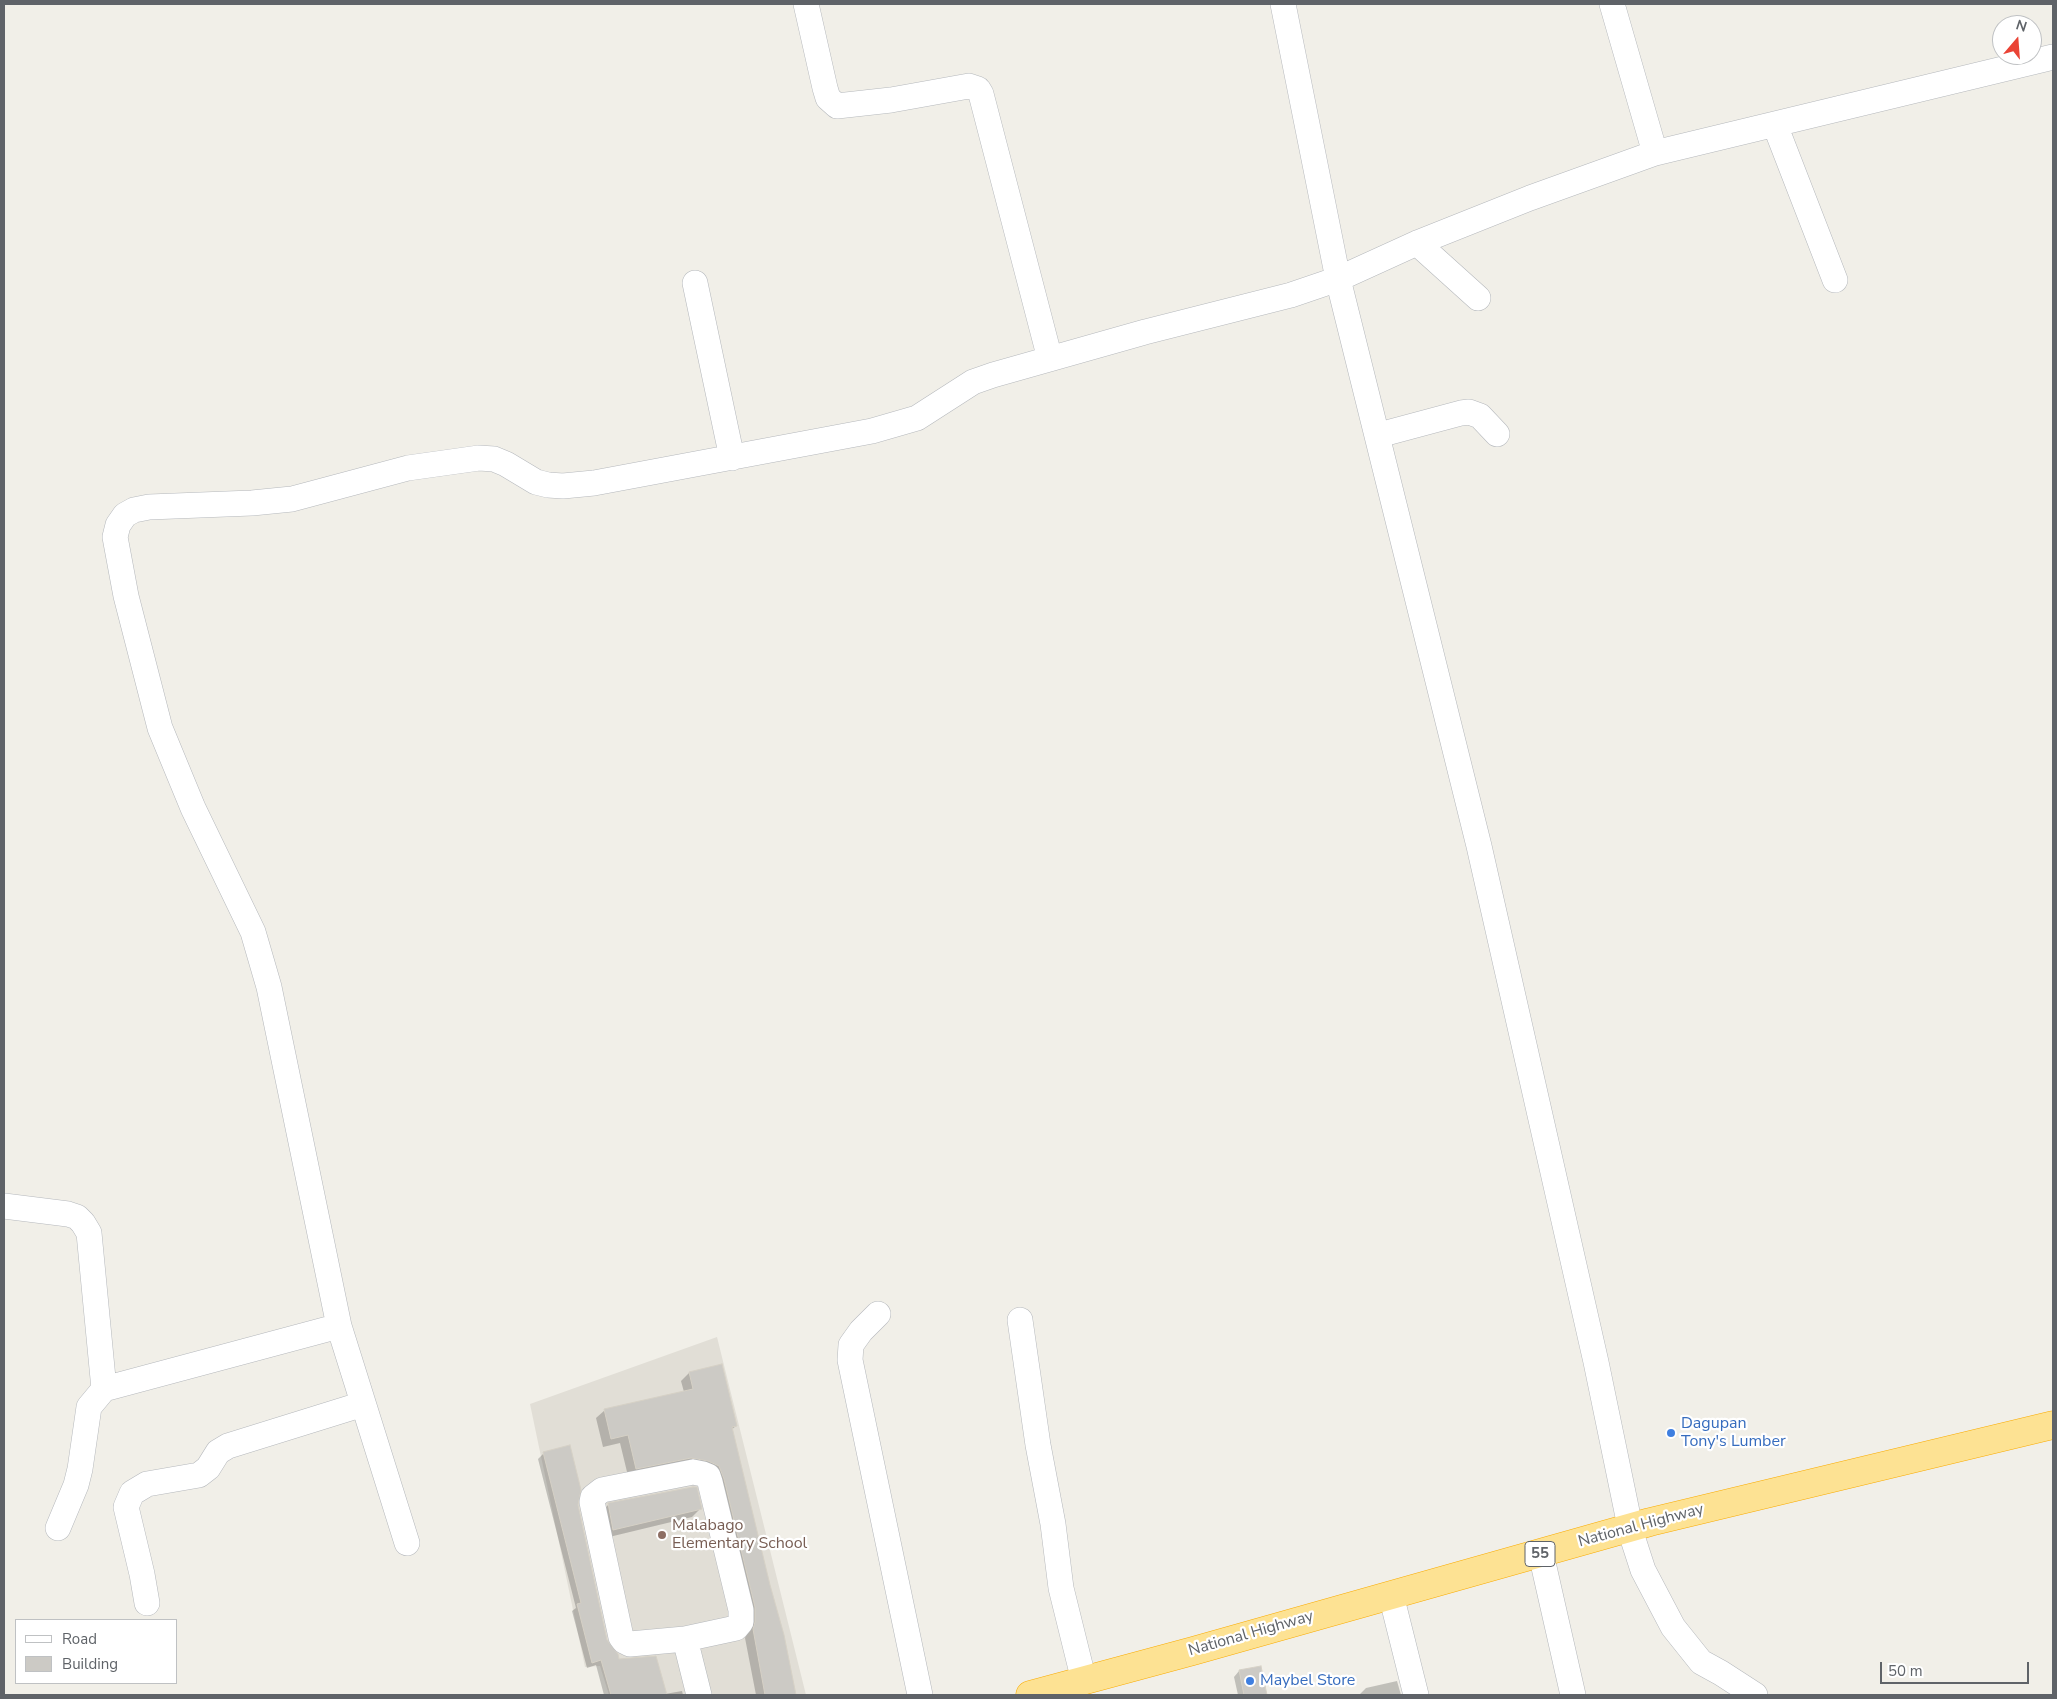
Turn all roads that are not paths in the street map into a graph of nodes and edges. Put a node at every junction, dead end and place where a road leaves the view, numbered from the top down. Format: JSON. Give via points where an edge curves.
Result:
{"nodes":[{"id":1,"x":806,"y":4,"type":"edge"},
{"id":2,"x":1283,"y":4,"type":"edge"},
{"id":3,"x":1612,"y":4,"type":"edge"},
{"id":4,"x":2053,"y":58,"type":"edge"},
{"id":5,"x":1775,"y":125,"type":"junction"},
{"id":6,"x":1655,"y":153,"type":"junction"},
{"id":7,"x":1417,"y":243,"type":"junction"},
{"id":8,"x":1338,"y":279,"type":"junction"},
{"id":9,"x":1835,"y":280,"type":"dead end"},
{"id":10,"x":695,"y":283,"type":"dead end"},
{"id":11,"x":1478,"y":298,"type":"dead end"},
{"id":12,"x":1050,"y":359,"type":"junction"},
{"id":13,"x":1498,"y":434,"type":"dead end"},
{"id":14,"x":1379,"y":435,"type":"junction"},
{"id":15,"x":732,"y":458,"type":"junction"},
{"id":16,"x":4,"y":1206,"type":"edge"},
{"id":17,"x":878,"y":1314,"type":"dead end"},
{"id":18,"x":1020,"y":1320,"type":"dead end"},
{"id":19,"x":340,"y":1326,"type":"junction"},
{"id":20,"x":104,"y":1389,"type":"junction"},
{"id":21,"x":363,"y":1404,"type":"junction"},
{"id":22,"x":2053,"y":1425,"type":"edge"},
{"id":23,"x":58,"y":1528,"type":"dead end"},
{"id":24,"x":1631,"y":1528,"type":"junction"},
{"id":25,"x":407,"y":1543,"type":"dead end"},
{"id":26,"x":1541,"y":1554,"type":"junction"},
{"id":27,"x":1391,"y":1595,"type":"junction"},
{"id":28,"x":147,"y":1603,"type":"dead end"},
{"id":29,"x":686,"y":1639,"type":"junction"},
{"id":30,"x":1071,"y":1687,"type":"edge"},
{"id":31,"x":699,"y":1695,"type":"edge"},
{"id":32,"x":920,"y":1695,"type":"edge"},
{"id":33,"x":1030,"y":1695,"type":"edge"},
{"id":34,"x":1416,"y":1695,"type":"edge"},
{"id":35,"x":1573,"y":1695,"type":"edge"},
{"id":36,"x":1755,"y":1695,"type":"edge"}],
"edges":[{"from":1,"to":12,"type":"street","via":[[828,98],[837,106],[969,86],[978,89]]},
{"from":2,"to":8,"type":"street"},
{"from":3,"to":6,"type":"street"},
{"from":4,"to":5,"type":"street"},
{"from":5,"to":6,"type":"street"},
{"from":5,"to":9,"type":"street"},
{"from":6,"to":7,"type":"street"},
{"from":7,"to":8,"type":"street"},
{"from":7,"to":11,"type":"street"},
{"from":8,"to":12,"type":"street","via":[[1291,295]]},
{"from":8,"to":14,"type":"street"},
{"from":10,"to":15,"type":"street"},
{"from":12,"to":15,"type":"street","via":[[974,382],[930,411],[906,422]]},
{"from":13,"to":14,"type":"street","via":[[1480,416],[1461,412]]},
{"from":14,"to":24,"type":"street","via":[[1480,846]]},
{"from":15,"to":19,"type":"street","via":[[563,486],[536,482],[506,464],[479,458],[408,468],[292,499],[149,507],[125,515],[118,525],[115,537],[126,596],[160,728],[193,808],[253,932],[269,987]]},
{"from":16,"to":20,"type":"street","via":[[68,1214],[83,1222],[89,1233]]},
{"from":17,"to":32,"type":"street","via":[[851,1345],[850,1360]]},
{"from":18,"to":30,"type":"street","via":[[1053,1524]]},
{"from":19,"to":20,"type":"street"},
{"from":19,"to":21,"type":"street"},
{"from":20,"to":23,"type":"street","via":[[89,1407],[76,1485]]},
{"from":21,"to":25,"type":"street"},
{"from":21,"to":28,"type":"street","via":[[228,1446],[218,1452],[199,1475],[147,1484],[132,1493],[126,1507]]},
{"from":22,"to":24,"type":"highway","name":"National Highway","number":"55"},
{"from":24,"to":26,"type":"highway","name":"National Highway","number":"55"},
{"from":24,"to":36,"type":"street","via":[[1643,1570],[1673,1627],[1701,1662]]},
{"from":26,"to":27,"type":"highway","name":"National Highway","number":"55"},
{"from":26,"to":35,"type":"street"},
{"from":27,"to":30,"type":"highway","name":"National Highway","number":"55"},
{"from":27,"to":34,"type":"street"},
{"from":29,"to":29,"type":"street","via":[[736,1628],[742,1618],[708,1476],[693,1472],[602,1490],[592,1502],[621,1637],[630,1644]]},
{"from":29,"to":31,"type":"street"},
{"from":30,"to":33,"type":"highway","name":"National Highway","number":"55"}]}
